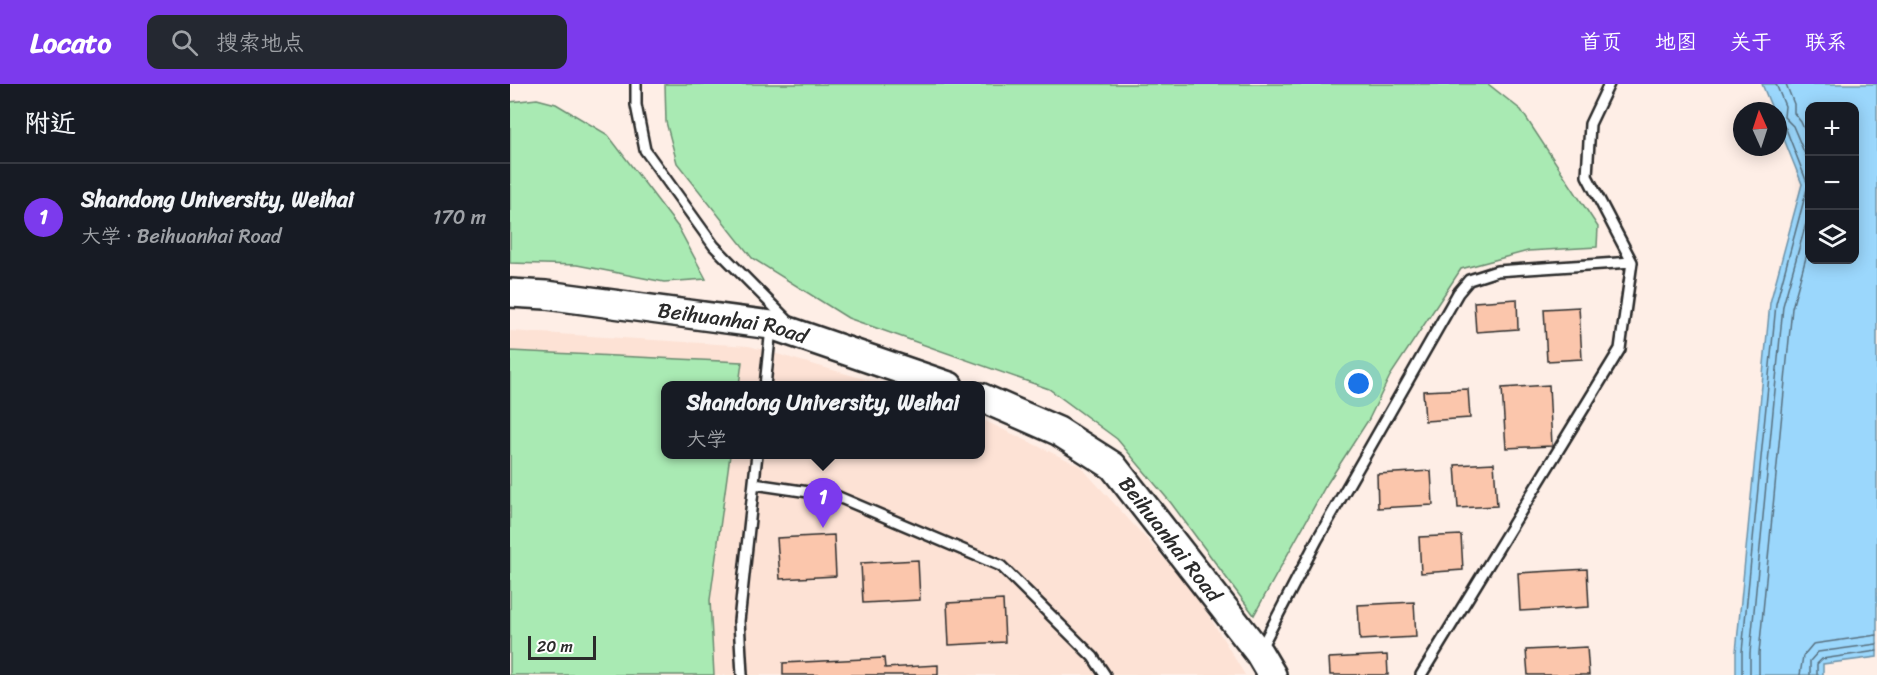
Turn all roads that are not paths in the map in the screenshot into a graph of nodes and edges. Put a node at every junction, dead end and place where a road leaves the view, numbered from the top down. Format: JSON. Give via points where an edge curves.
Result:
{"nodes":[{"id":1,"x":636,"y":84,"type":"edge"},
{"id":2,"x":1609,"y":84,"type":"edge"},
{"id":3,"x":1632,"y":262,"type":"junction"},
{"id":4,"x":510,"y":293,"type":"edge"},
{"id":5,"x":771,"y":325,"type":"junction"},
{"id":6,"x":801,"y":335,"type":"junction"},
{"id":7,"x":765,"y":381,"type":"edge"},
{"id":8,"x":934,"y":381,"type":"edge"},
{"id":9,"x":985,"y":399,"type":"edge"},
{"id":10,"x":756,"y":459,"type":"edge"},
{"id":11,"x":754,"y":484,"type":"junction"},
{"id":12,"x":1266,"y":664,"type":"edge"},
{"id":13,"x":742,"y":675,"type":"edge"},
{"id":14,"x":1105,"y":675,"type":"edge"},
{"id":15,"x":1421,"y":675,"type":"edge"}],
"edges":[{"from":1,"to":6,"type":"lane","via":[[645,150],[714,246]]},
{"from":2,"to":3,"type":"lane","via":[[1590,124],[1587,176]]},
{"from":3,"to":12,"type":"lane","via":[[1497,271],[1468,280],[1317,540]]},
{"from":3,"to":15,"type":"lane","via":[[1620,349]]},
{"from":4,"to":5,"type":"main road","name":"Beihuanhai Road"},
{"from":5,"to":6,"type":"main road","name":"Beihuanhai Road"},
{"from":5,"to":7,"type":"lane"},
{"from":6,"to":8,"type":"main road","name":"Beihuanhai Road"},
{"from":9,"to":12,"type":"main road","name":"Beihuanhai Road","via":[[1058,431],[1113,466]]},
{"from":10,"to":11,"type":"lane"},
{"from":11,"to":13,"type":"lane","via":[[739,621]]},
{"from":11,"to":14,"type":"lane","via":[[836,496],[1000,566],[1093,657]]}]}
